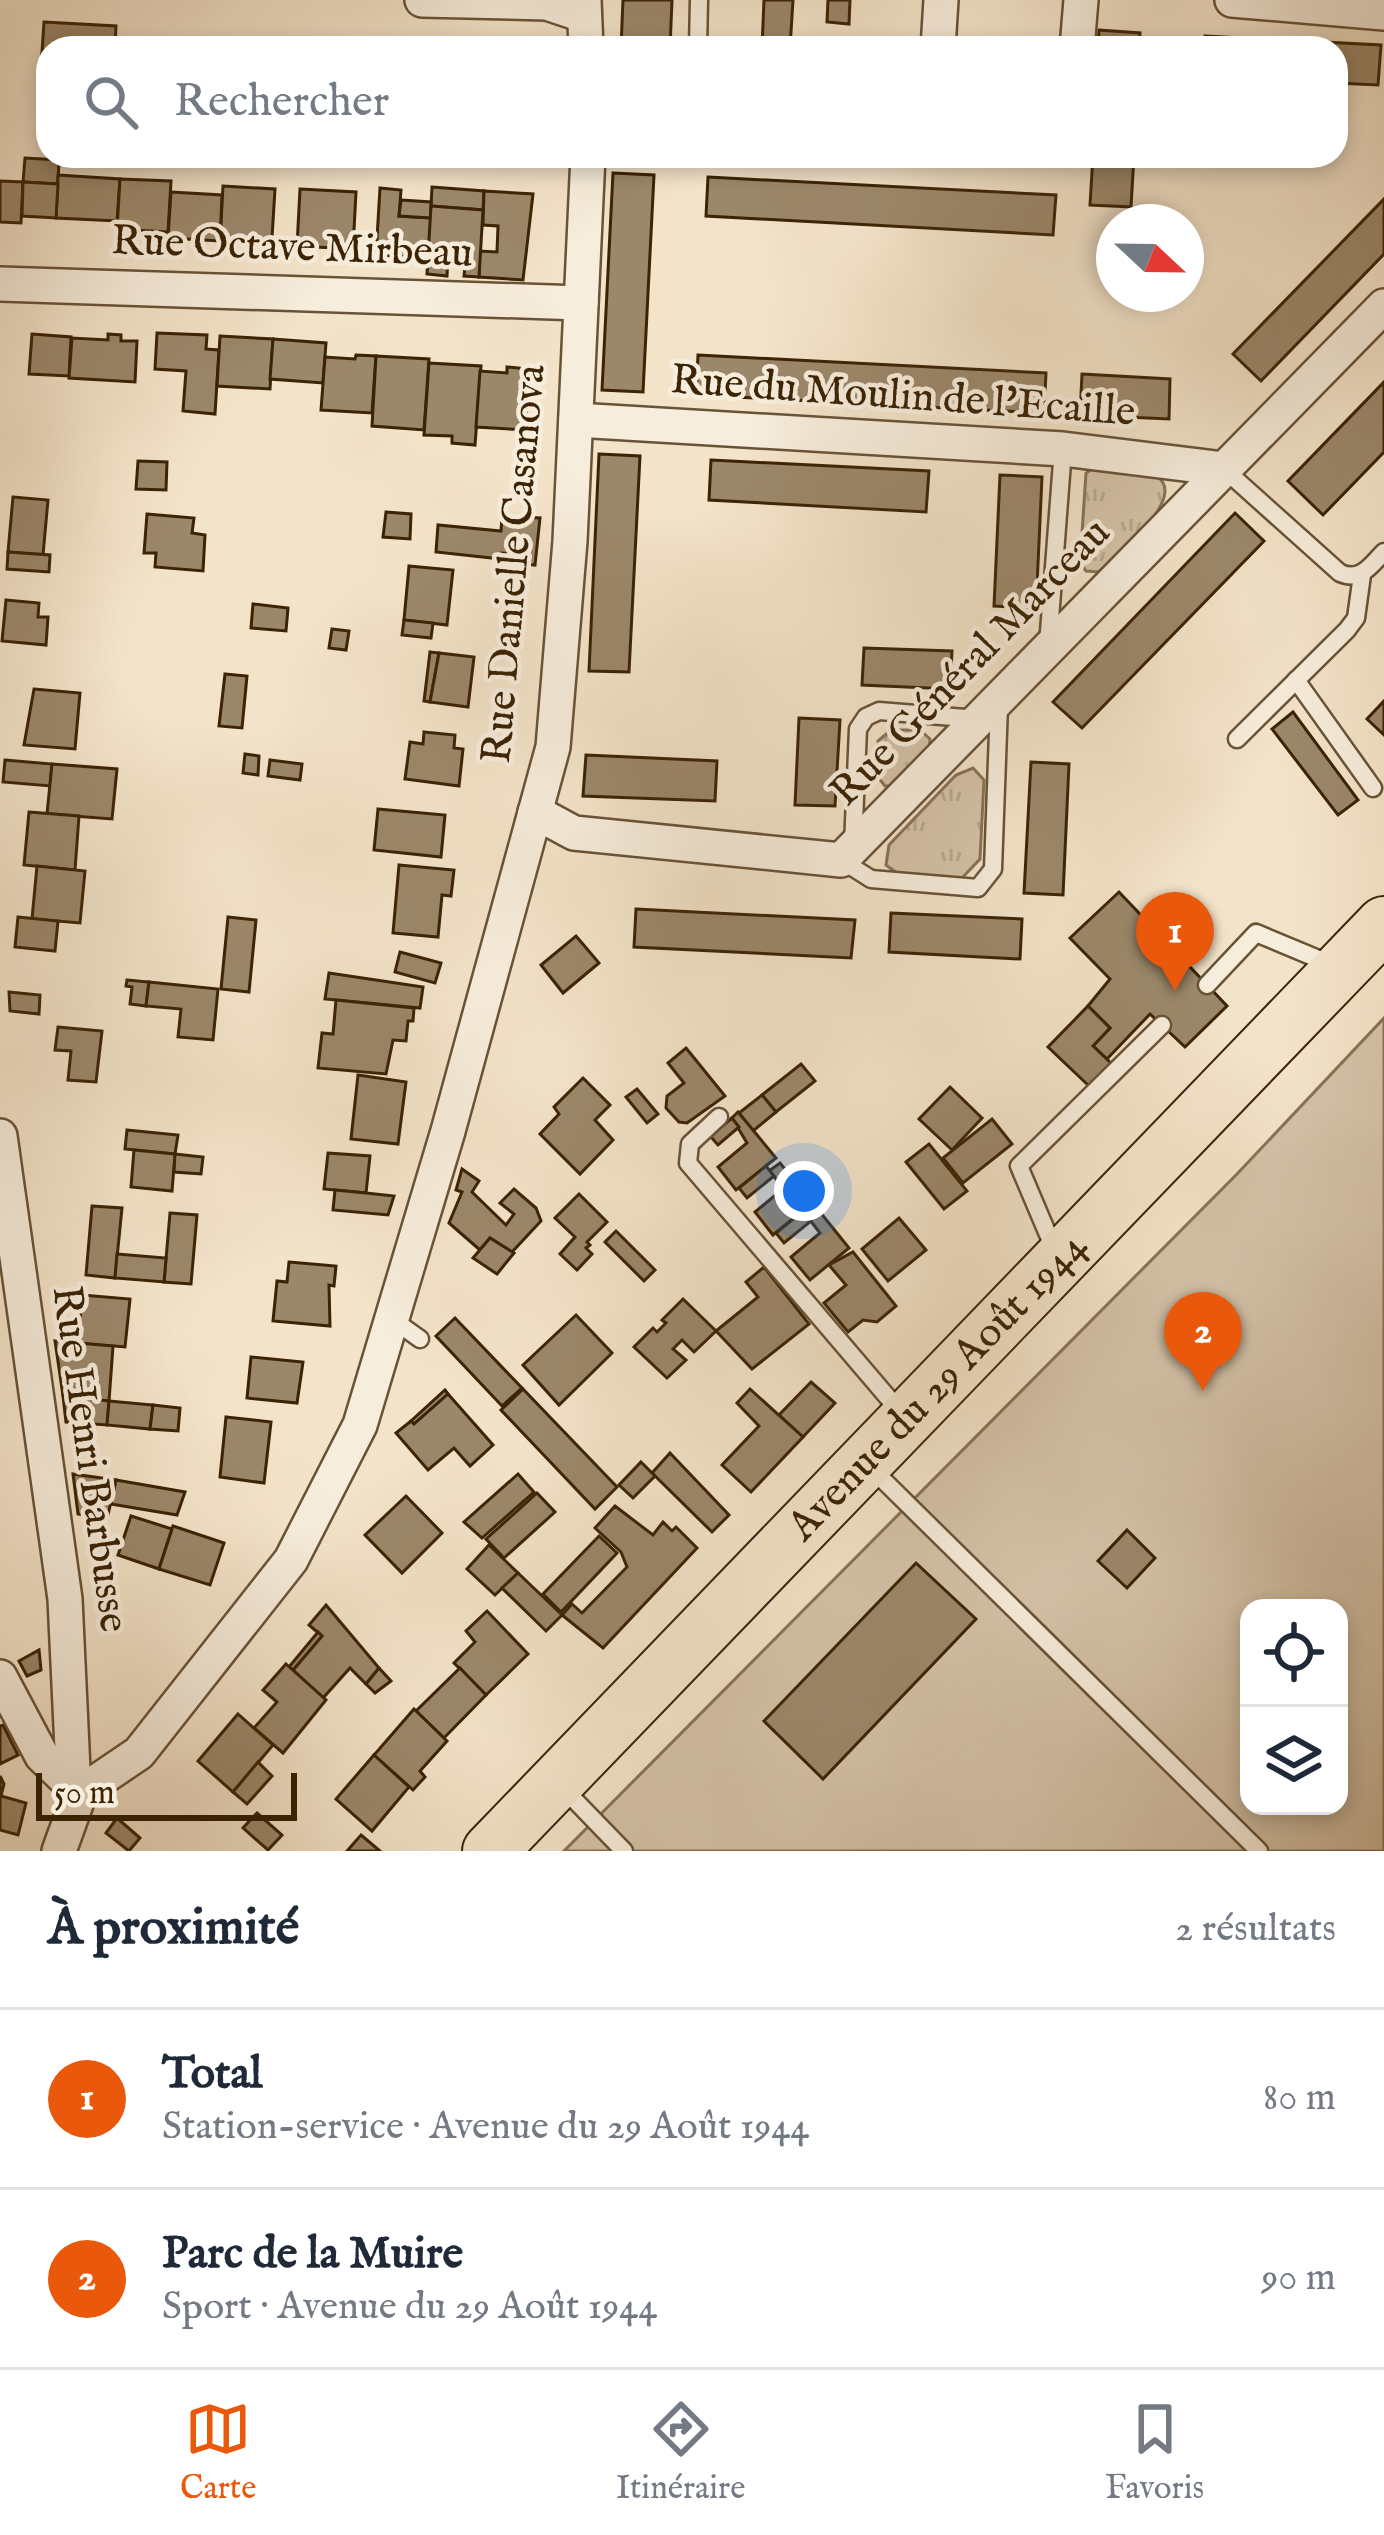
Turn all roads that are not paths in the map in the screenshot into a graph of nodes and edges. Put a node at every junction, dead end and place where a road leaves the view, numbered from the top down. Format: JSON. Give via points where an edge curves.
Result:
{"nodes":[{"id":1,"x":422,"y":0,"type":"edge"},
{"id":2,"x":699,"y":0,"type":"edge"},
{"id":3,"x":941,"y":0,"type":"edge"},
{"id":4,"x":1081,"y":0,"type":"edge"},
{"id":5,"x":1232,"y":0,"type":"edge"},
{"id":6,"x":1384,"y":13,"type":"edge"},
{"id":7,"x":584,"y":21,"type":"edge"},
{"id":8,"x":698,"y":36,"type":"edge"},
{"id":9,"x":939,"y":36,"type":"edge"},
{"id":10,"x":1078,"y":36,"type":"edge"},
{"id":11,"x":587,"y":168,"type":"edge"},
{"id":12,"x":0,"y":284,"type":"edge"},
{"id":13,"x":581,"y":303,"type":"junction"},
{"id":14,"x":1384,"y":306,"type":"edge"},
{"id":15,"x":576,"y":420,"type":"junction"},
{"id":16,"x":1064,"y":449,"type":"junction"},
{"id":17,"x":1224,"y":469,"type":"junction"},
{"id":18,"x":1384,"y":552,"type":"edge"},
{"id":19,"x":1362,"y":575,"type":"junction"},
{"id":20,"x":1047,"y":649,"type":"junction"},
{"id":21,"x":1296,"y":680,"type":"junction"},
{"id":22,"x":989,"y":708,"type":"junction"},
{"id":23,"x":1237,"y":739,"type":"dead end"},
{"id":24,"x":1373,"y":788,"type":"dead end"},
{"id":25,"x":535,"y":812,"type":"junction"},
{"id":26,"x":847,"y":854,"type":"junction"},
{"id":27,"x":1384,"y":924,"type":"edge"},
{"id":28,"x":1341,"y":968,"type":"junction"},
{"id":29,"x":1207,"y":985,"type":"dead end"},
{"id":30,"x":1162,"y":1025,"type":"dead end"},
{"id":31,"x":719,"y":1117,"type":"dead end"},
{"id":32,"x":0,"y":1136,"type":"edge"},
{"id":33,"x":1059,"y":1261,"type":"junction"},
{"id":34,"x":392,"y":1319,"type":"junction"},
{"id":35,"x":420,"y":1339,"type":"dead end"},
{"id":36,"x":907,"y":1419,"type":"junction"},
{"id":37,"x":865,"y":1462,"type":"junction"},
{"id":38,"x":0,"y":1677,"type":"edge"},
{"id":39,"x":557,"y":1782,"type":"junction"},
{"id":40,"x":80,"y":1793,"type":"junction"},
{"id":41,"x":59,"y":1851,"type":"edge"},
{"id":42,"x":490,"y":1851,"type":"edge"},
{"id":43,"x":624,"y":1851,"type":"edge"},
{"id":44,"x":1259,"y":1851,"type":"edge"}],
"edges":[{"from":1,"to":7,"type":"street","via":[[547,3]]},
{"from":2,"to":8,"type":"lane"},
{"from":3,"to":9,"type":"street"},
{"from":4,"to":10,"type":"street"},
{"from":5,"to":6,"type":"street"},
{"from":11,"to":13,"type":"street","name":"Rue Danielle Casanova"},
{"from":12,"to":13,"type":"street","name":"Rue Octave Mirbeau"},
{"from":13,"to":15,"type":"street","name":"Rue Danielle Casanova"},
{"from":14,"to":17,"type":"street","name":"Rue Général Marceau"},
{"from":15,"to":16,"type":"street","name":"Rue du Moulin de l'Ecaille"},
{"from":15,"to":25,"type":"street","name":"Rue Danielle Casanova","via":[[553,747]]},
{"from":16,"to":17,"type":"street","name":"Rue du Moulin de l'Ecaille"},
{"from":16,"to":20,"type":"lane"},
{"from":17,"to":19,"type":"lane","via":[[1340,573]]},
{"from":17,"to":20,"type":"street","name":"Rue Général Marceau"},
{"from":18,"to":19,"type":"lane"},
{"from":19,"to":21,"type":"lane","via":[[1356,618]]},
{"from":20,"to":22,"type":"street","name":"Rue Général Marceau"},
{"from":21,"to":23,"type":"lane"},
{"from":21,"to":24,"type":"lane"},
{"from":22,"to":26,"type":"street","name":"Rue Général Marceau"},
{"from":22,"to":26,"type":"lane","via":[[866,717]]},
{"from":22,"to":26,"type":"lane","via":[[993,869],[985,883],[872,879]]},
{"from":25,"to":26,"type":"street","name":"Rue Général Marceau","via":[[574,833]]},
{"from":25,"to":34,"type":"street","name":"Rue Danielle Casanova"},
{"from":27,"to":28,"type":"main road","name":"Avenue du 29 Août 1944"},
{"from":28,"to":29,"type":"lane","via":[[1256,932]]},
{"from":28,"to":33,"type":"main road","name":"Avenue du 29 Août 1944"},
{"from":30,"to":33,"type":"lane","via":[[1019,1166]]},
{"from":31,"to":36,"type":"lane","via":[[690,1144],[688,1163]]},
{"from":32,"to":40,"type":"street","name":"Rue Henri Barbusse","via":[[65,1599]]},
{"from":33,"to":36,"type":"main road","name":"Avenue du 29 Août 1944"},
{"from":34,"to":35,"type":"lane"},
{"from":34,"to":40,"type":"street","name":"Rue Danielle Casanova","via":[[360,1425],[291,1560],[139,1753]]},
{"from":36,"to":37,"type":"main road","name":"Avenue du 29 Août 1944"},
{"from":37,"to":39,"type":"main road","name":"Avenue du 29 Août 1944"},
{"from":37,"to":44,"type":"lane"},
{"from":38,"to":40,"type":"street","via":[[42,1756]]},
{"from":39,"to":42,"type":"main road","name":"Avenue du 29 Août 1944"},
{"from":39,"to":43,"type":"lane"},
{"from":40,"to":41,"type":"street"}]}
